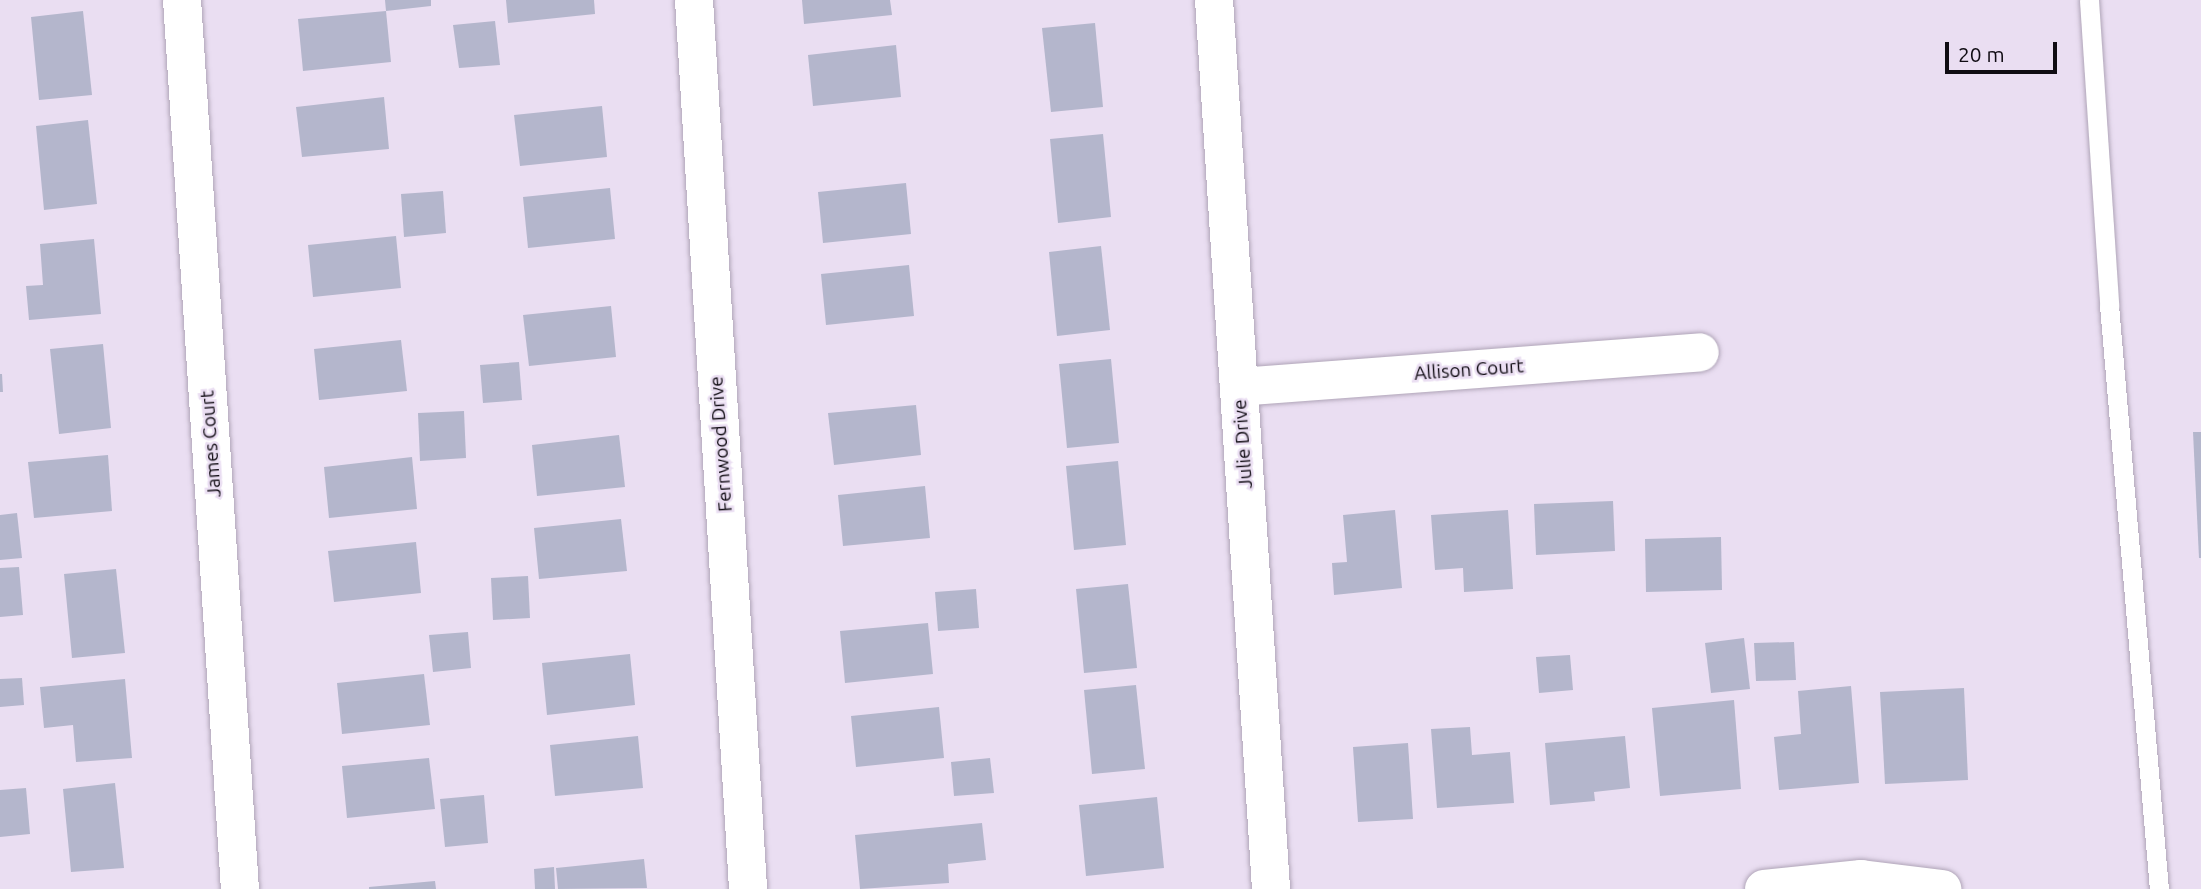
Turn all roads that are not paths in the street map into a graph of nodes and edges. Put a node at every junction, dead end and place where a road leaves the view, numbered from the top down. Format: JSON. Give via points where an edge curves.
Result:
{"nodes":[{"id":1,"x":182,"y":0,"type":"edge"},
{"id":2,"x":694,"y":0,"type":"edge"},
{"id":3,"x":1214,"y":0,"type":"edge"},
{"id":4,"x":2088,"y":0,"type":"edge"},
{"id":5,"x":1700,"y":352,"type":"dead end"},
{"id":6,"x":1239,"y":387,"type":"junction"},
{"id":7,"x":240,"y":889,"type":"edge"},
{"id":8,"x":748,"y":889,"type":"edge"},
{"id":9,"x":1271,"y":889,"type":"edge"},
{"id":10,"x":1764,"y":889,"type":"edge"},
{"id":11,"x":1942,"y":889,"type":"edge"},
{"id":12,"x":2159,"y":889,"type":"edge"}],
"edges":[{"from":1,"to":7,"type":"street","name":"James Court"},
{"from":2,"to":8,"type":"street","name":"Fernwood Drive"},
{"from":3,"to":6,"type":"street","name":"Julie Drive"},
{"from":4,"to":12,"type":"lane"},
{"from":5,"to":6,"type":"street","name":"Allison Court"},
{"from":6,"to":9,"type":"street","name":"Julie Drive"},
{"from":10,"to":11,"type":"street","via":[[1861,879]]}]}
